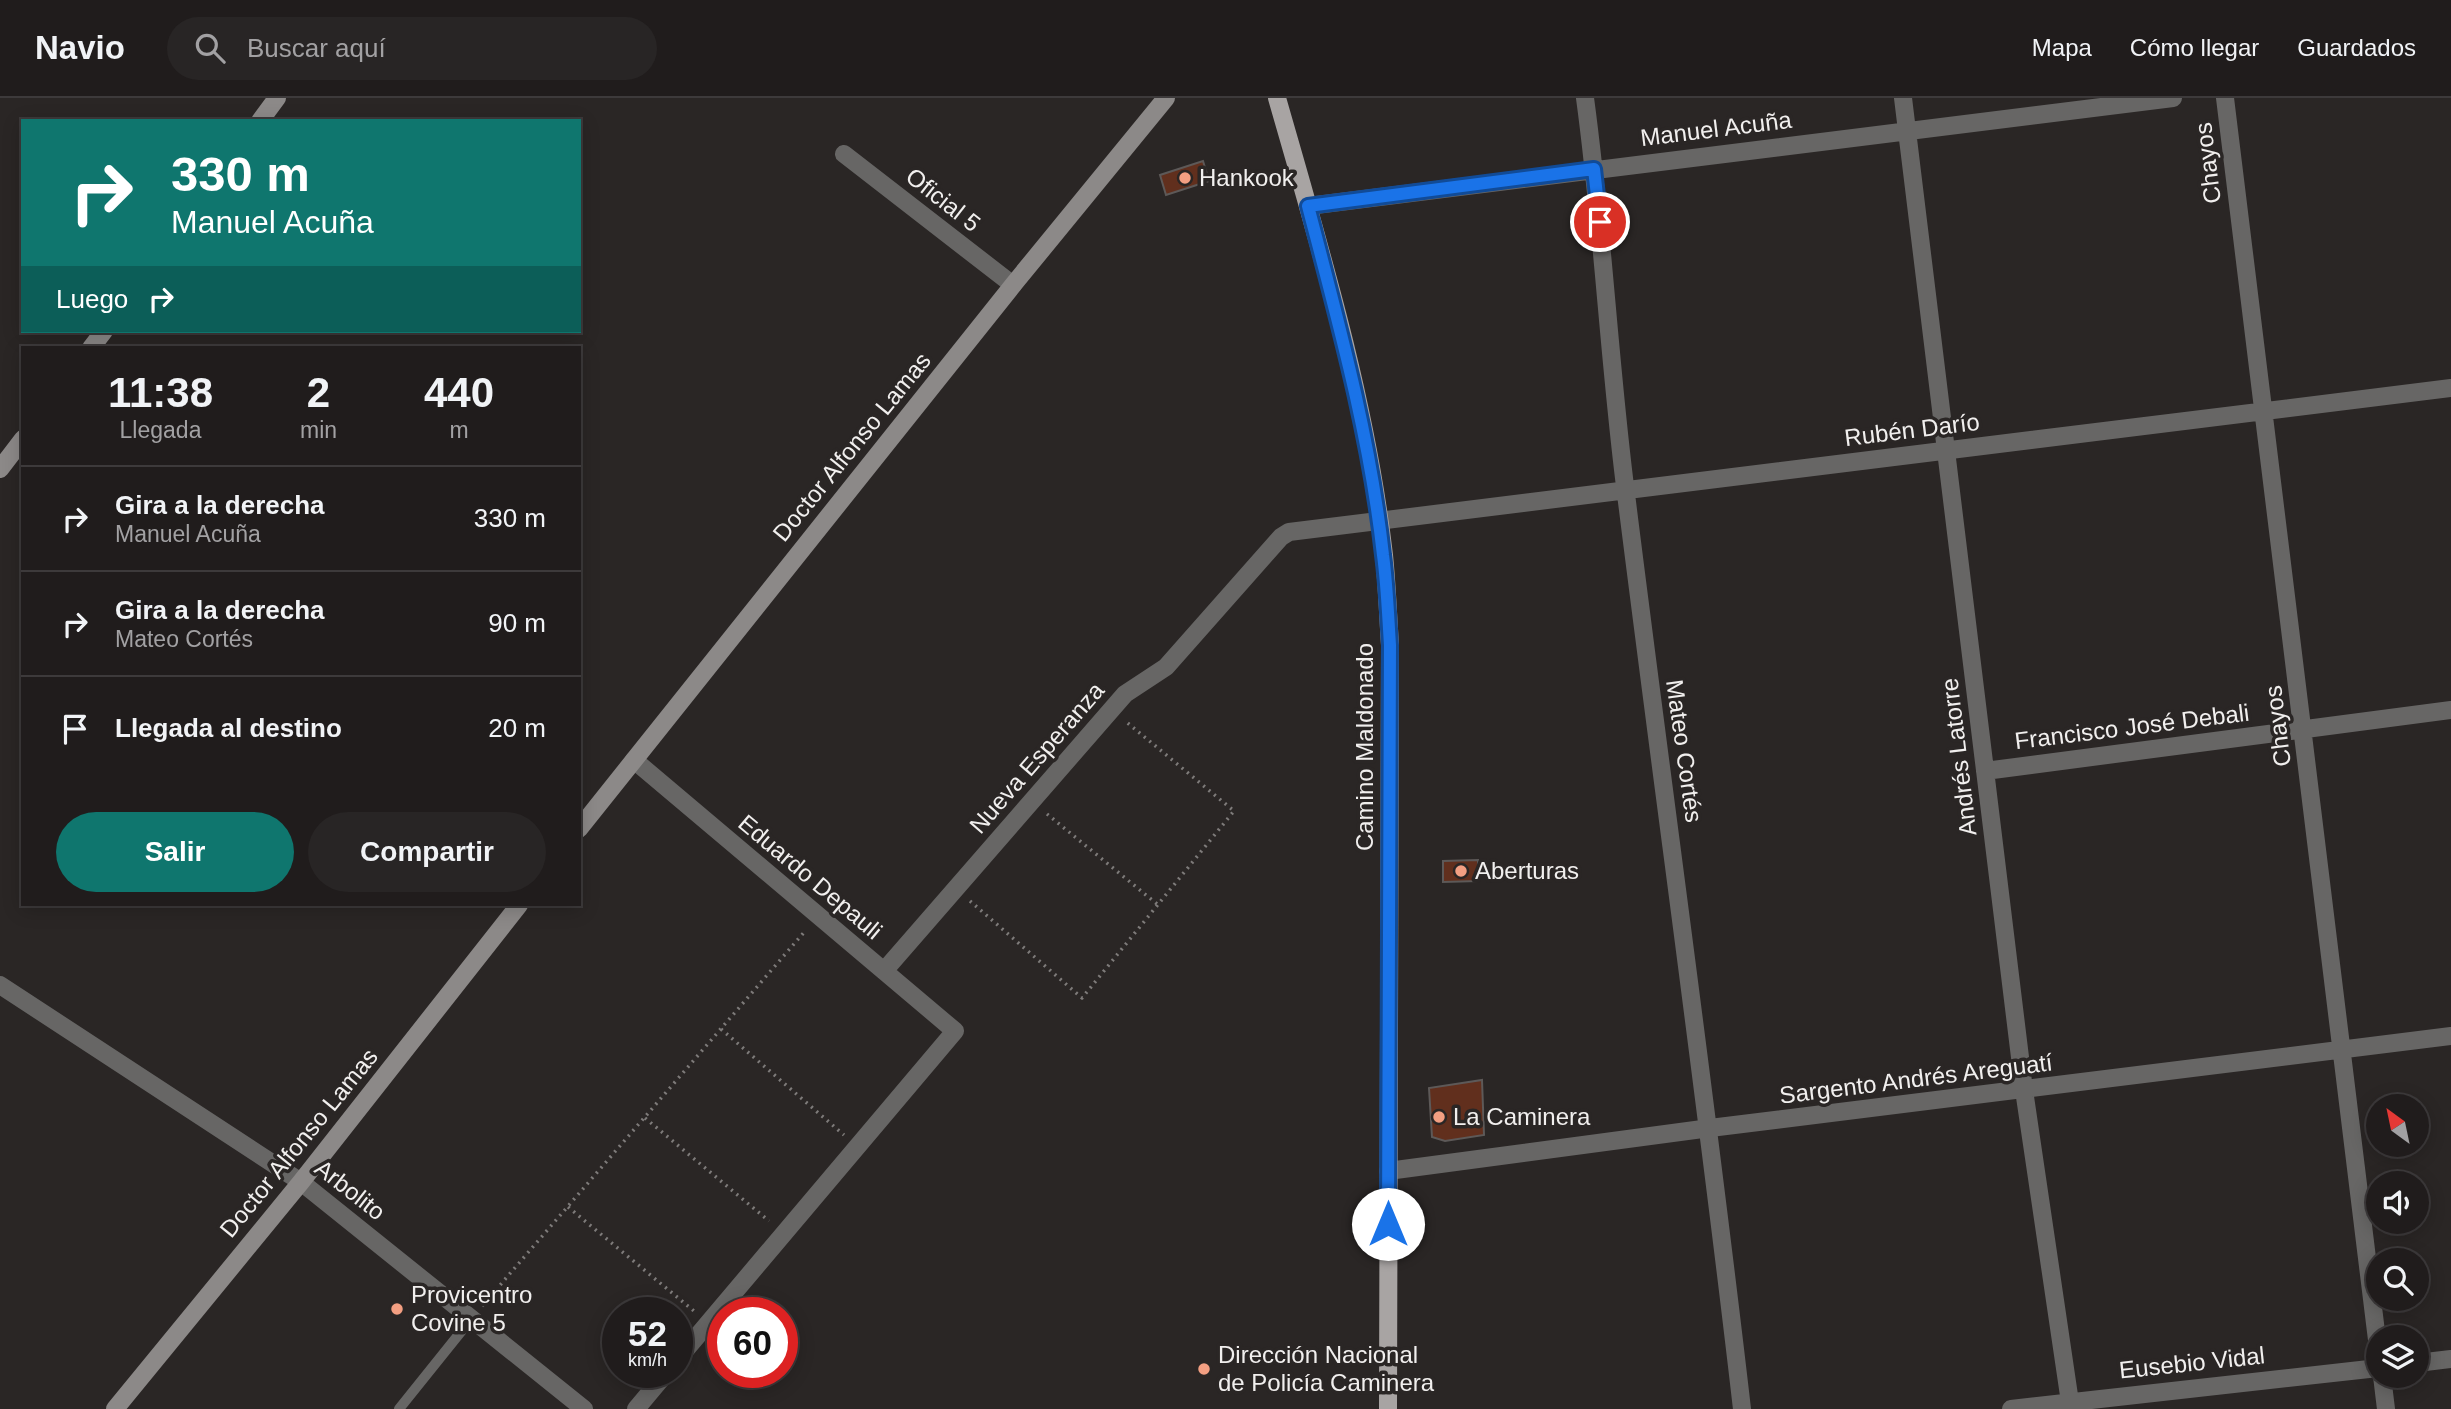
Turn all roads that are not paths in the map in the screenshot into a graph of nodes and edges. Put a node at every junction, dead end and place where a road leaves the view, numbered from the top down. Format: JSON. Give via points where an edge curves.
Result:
{"nodes":[{"id":1,"x":277,"y":98,"type":"edge"},
{"id":2,"x":1166,"y":98,"type":"edge"},
{"id":3,"x":1277,"y":98,"type":"edge"},
{"id":4,"x":1585,"y":98,"type":"edge"},
{"id":5,"x":1903,"y":98,"type":"edge"},
{"id":6,"x":2173,"y":98,"type":"edge"},
{"id":7,"x":2225,"y":98,"type":"edge"},
{"id":8,"x":261,"y":119,"type":"edge"},
{"id":9,"x":1907,"y":130,"type":"junction"},
{"id":10,"x":844,"y":154,"type":"dead end"},
{"id":11,"x":1594,"y":169,"type":"junction"},
{"id":12,"x":1308,"y":206,"type":"junction"},
{"id":13,"x":1013,"y":285,"type":"junction"},
{"id":14,"x":2451,"y":388,"type":"edge"},
{"id":15,"x":2263,"y":411,"type":"junction"},
{"id":16,"x":21,"y":442,"type":"edge"},
{"id":17,"x":1947,"y":451,"type":"junction"},
{"id":18,"x":0,"y":469,"type":"edge"},
{"id":19,"x":1625,"y":490,"type":"junction"},
{"id":20,"x":1379,"y":522,"type":"junction"},
{"id":21,"x":2451,"y":710,"type":"edge"},
{"id":22,"x":2303,"y":730,"type":"junction"},
{"id":23,"x":634,"y":760,"type":"junction"},
{"id":24,"x":1985,"y":771,"type":"junction"},
{"id":25,"x":581,"y":826,"type":"edge"},
{"id":26,"x":518,"y":906,"type":"edge"},
{"id":27,"x":884,"y":971,"type":"junction"},
{"id":28,"x":0,"y":985,"type":"edge"},
{"id":29,"x":2451,"y":1036,"type":"edge"},
{"id":30,"x":2342,"y":1050,"type":"junction"},
{"id":31,"x":2024,"y":1090,"type":"junction"},
{"id":32,"x":1710,"y":1128,"type":"junction"},
{"id":33,"x":1388,"y":1171,"type":"junction"},
{"id":34,"x":301,"y":1182,"type":"junction"},
{"id":35,"x":472,"y":1318,"type":"junction"},
{"id":36,"x":2375,"y":1325,"type":"edge"},
{"id":37,"x":693,"y":1342,"type":"edge"},
{"id":38,"x":2451,"y":1359,"type":"edge"},
{"id":39,"x":2429,"y":1362,"type":"edge"},
{"id":40,"x":2366,"y":1369,"type":"edge"},
{"id":41,"x":654,"y":1388,"type":"edge"},
{"id":42,"x":2383,"y":1388,"type":"edge"},
{"id":43,"x":2070,"y":1405,"type":"edge"},
{"id":44,"x":115,"y":1409,"type":"edge"},
{"id":45,"x":400,"y":1409,"type":"edge"},
{"id":46,"x":584,"y":1409,"type":"edge"},
{"id":47,"x":636,"y":1409,"type":"edge"},
{"id":48,"x":1388,"y":1409,"type":"edge"},
{"id":49,"x":1742,"y":1409,"type":"edge"},
{"id":50,"x":2011,"y":1409,"type":"edge"},
{"id":51,"x":2386,"y":1409,"type":"edge"}],
"edges":[{"from":1,"to":8,"type":"street"},
{"from":2,"to":13,"type":"street","name":"Doctor Alfonso Lamas"},
{"from":3,"to":12,"type":"main road","name":"Camino Maldonado"},
{"from":4,"to":11,"type":"street","name":"Mateo Cortés"},
{"from":5,"to":9,"type":"street","name":"Andrés Latorre"},
{"from":6,"to":9,"type":"street","name":"Manuel Acuña"},
{"from":7,"to":15,"type":"street","name":"Chayos"},
{"from":9,"to":11,"type":"street","name":"Manuel Acuña"},
{"from":9,"to":17,"type":"street","name":"Andrés Latorre"},
{"from":10,"to":13,"type":"street","name":"Oficial 5"},
{"from":11,"to":12,"type":"street","name":"Manuel Acuña"},
{"from":11,"to":19,"type":"street","name":"Mateo Cortés"},
{"from":12,"to":20,"type":"main road","name":"Camino Maldonado","via":[[1348,357]]},
{"from":13,"to":23,"type":"street","name":"Doctor Alfonso Lamas"},
{"from":14,"to":15,"type":"street","name":"Rubén Darío"},
{"from":15,"to":17,"type":"street","name":"Rubén Darío"},
{"from":15,"to":22,"type":"street","name":"Chayos"},
{"from":16,"to":18,"type":"street"},
{"from":17,"to":19,"type":"street","name":"Rubén Darío"},
{"from":17,"to":24,"type":"street","name":"Andrés Latorre"},
{"from":19,"to":20,"type":"street","name":"Rubén Darío"},
{"from":19,"to":32,"type":"street","name":"Mateo Cortés"},
{"from":20,"to":27,"type":"street","name":"Nueva Esperanza","via":[[1298,529],[1281,537],[1166,667],[1125,694]]},
{"from":20,"to":33,"type":"main road","name":"Camino Maldonado","via":[[1390,645]]},
{"from":21,"to":22,"type":"street","name":"Francisco José Debali"},
{"from":22,"to":24,"type":"street","name":"Francisco José Debali"},
{"from":22,"to":30,"type":"street","name":"Chayos"},
{"from":23,"to":25,"type":"street","name":"Doctor Alfonso Lamas"},
{"from":23,"to":27,"type":"street","name":"Eduardo Depauli"},
{"from":24,"to":31,"type":"street","name":"Andrés Latorre"},
{"from":26,"to":34,"type":"street","name":"Doctor Alfonso Lamas"},
{"from":27,"to":37,"type":"street","name":"Eduardo Depauli","via":[[955,1031]]},
{"from":28,"to":34,"type":"street","name":"Arbolito"},
{"from":29,"to":30,"type":"street","name":"Sargento Andrés Areguatí"},
{"from":30,"to":31,"type":"street","name":"Sargento Andrés Areguatí"},
{"from":30,"to":36,"type":"street","name":"Chayos"},
{"from":31,"to":32,"type":"street","name":"Sargento Andrés Areguatí"},
{"from":31,"to":43,"type":"street","name":"Andrés Latorre"},
{"from":32,"to":33,"type":"street","name":"Sargento Andrés Areguatí"},
{"from":32,"to":49,"type":"street","name":"Mateo Cortés"},
{"from":33,"to":48,"type":"main road","name":"Camino Maldonado"},
{"from":34,"to":35,"type":"street","name":"Arbolito"},
{"from":34,"to":44,"type":"street","name":"Doctor Alfonso Lamas"},
{"from":35,"to":45,"type":"lane"},
{"from":35,"to":46,"type":"street","name":"Arbolito"},
{"from":38,"to":39,"type":"street"},
{"from":40,"to":43,"type":"street","name":"Eusebio Vidal"},
{"from":41,"to":47,"type":"street"},
{"from":42,"to":51,"type":"street"},
{"from":43,"to":50,"type":"street","name":"Eusebio Vidal"}]}
